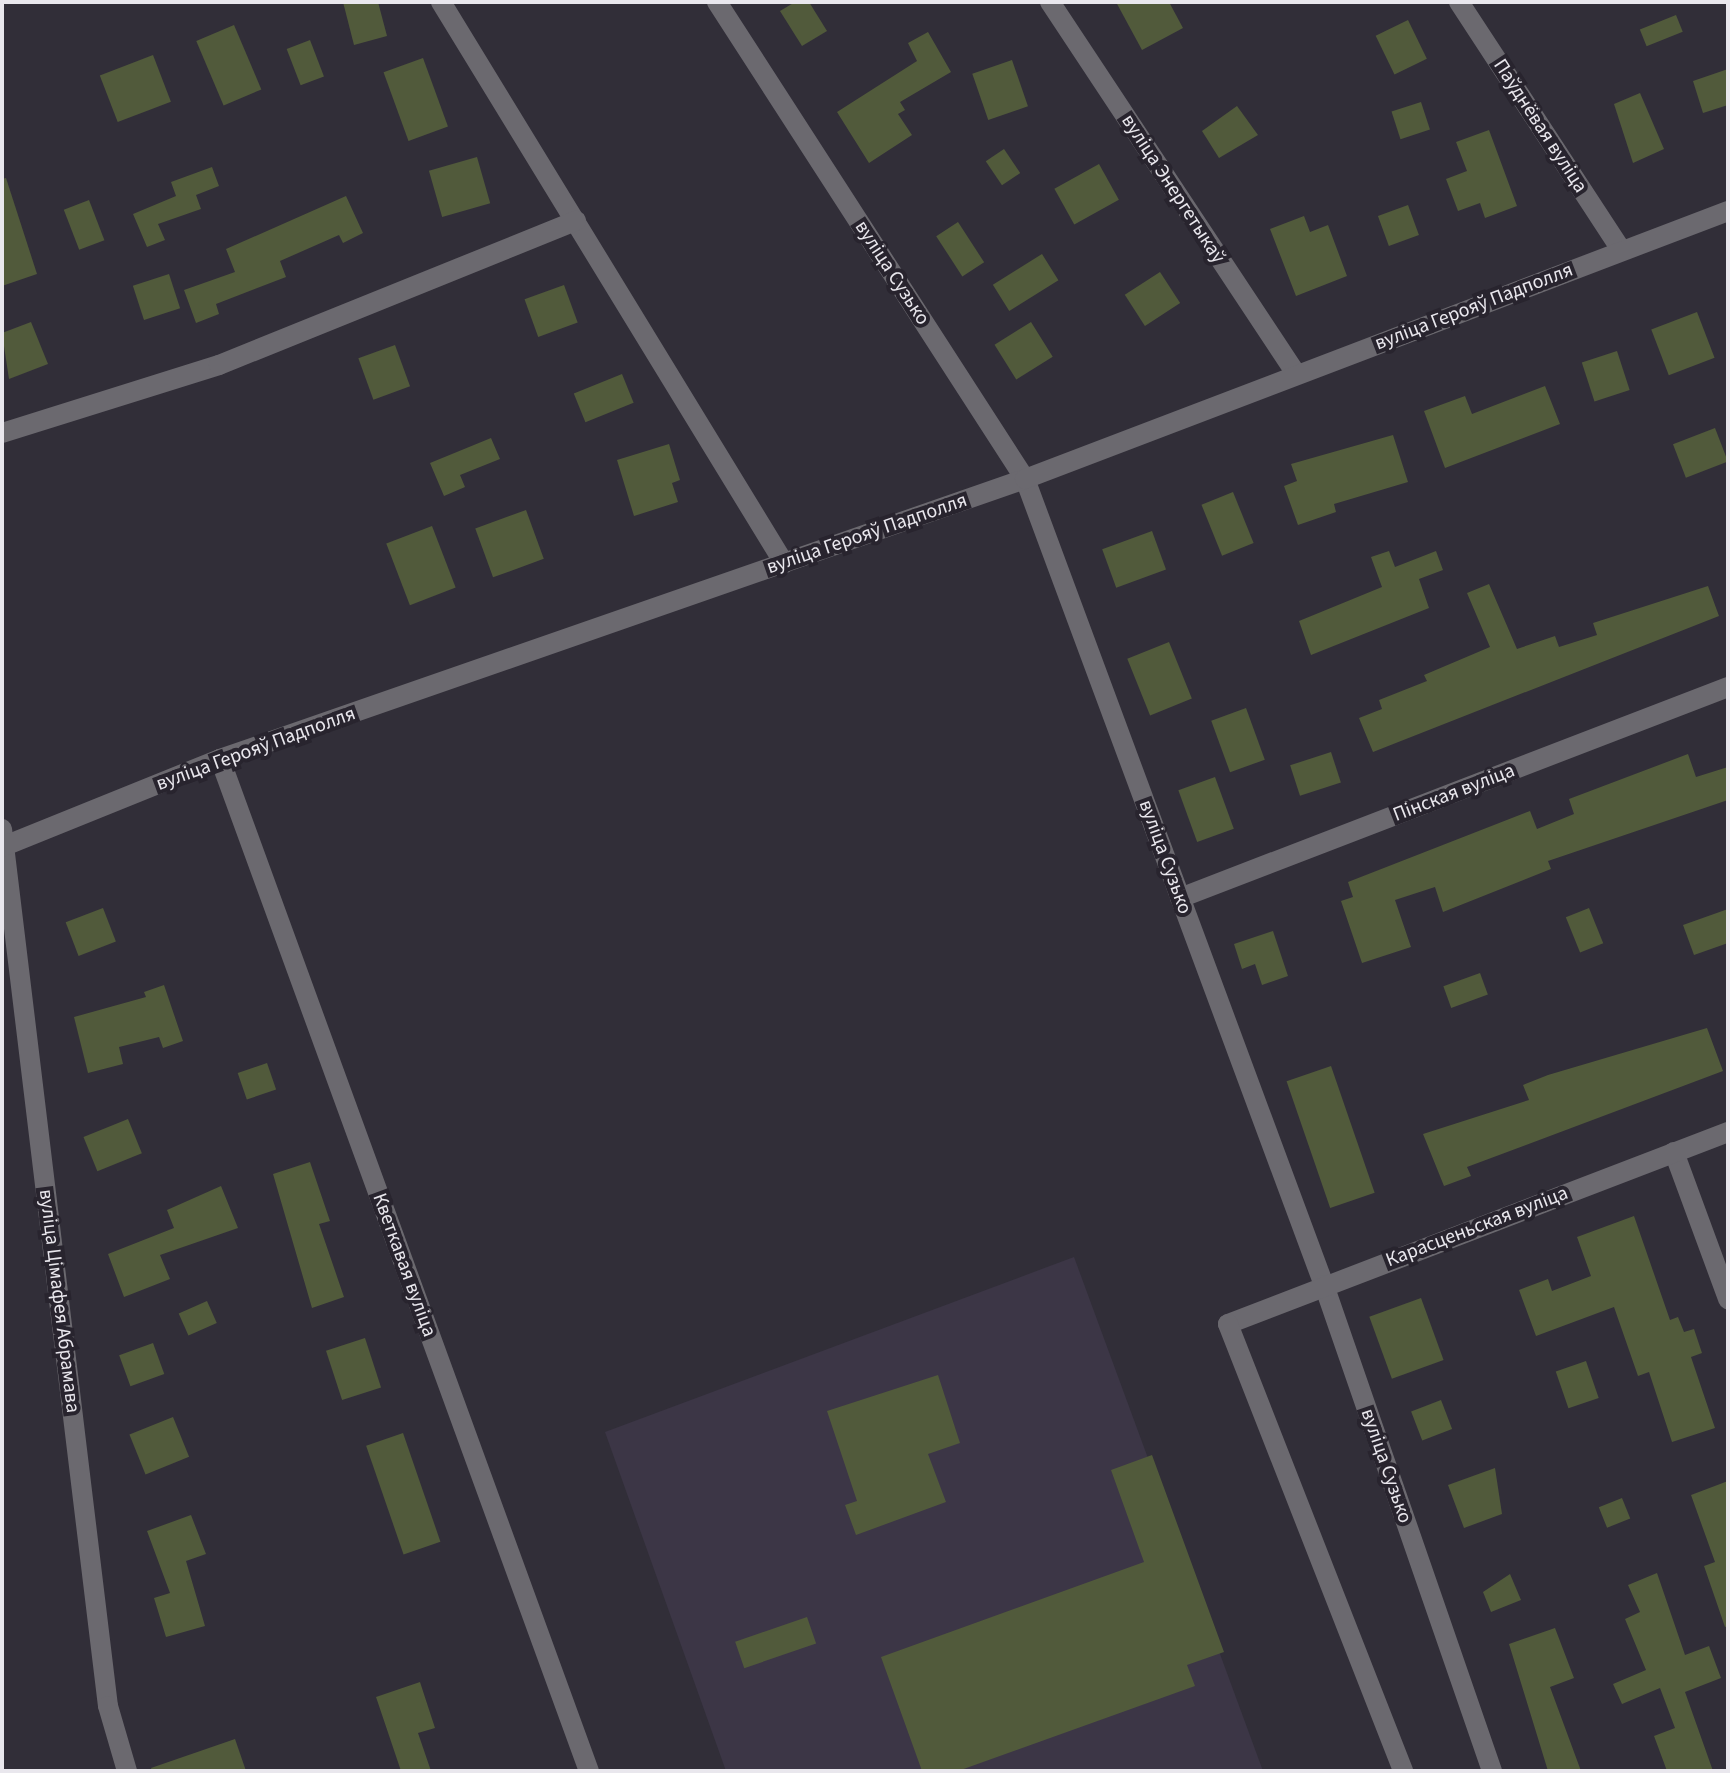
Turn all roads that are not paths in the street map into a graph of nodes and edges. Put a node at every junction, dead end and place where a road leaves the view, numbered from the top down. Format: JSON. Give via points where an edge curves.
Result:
{"nodes":[{"id":1,"x":441,"y":2,"type":"edge"},
{"id":2,"x":717,"y":2,"type":"edge"},
{"id":3,"x":1050,"y":2,"type":"edge"},
{"id":4,"x":1459,"y":2,"type":"edge"},
{"id":5,"x":1728,"y":211,"type":"edge"},
{"id":6,"x":576,"y":221,"type":"junction"},
{"id":7,"x":1621,"y":250,"type":"junction"},
{"id":8,"x":1297,"y":375,"type":"junction"},
{"id":9,"x":2,"y":433,"type":"edge"},
{"id":10,"x":1025,"y":479,"type":"junction"},
{"id":11,"x":784,"y":563,"type":"junction"},
{"id":12,"x":1728,"y":687,"type":"edge"},
{"id":13,"x":220,"y":759,"type":"junction"},
{"id":14,"x":3,"y":841,"type":"edge"},
{"id":15,"x":1180,"y":898,"type":"junction"},
{"id":16,"x":1728,"y":1132,"type":"edge"},
{"id":17,"x":1674,"y":1152,"type":"junction"},
{"id":18,"x":1324,"y":1285,"type":"junction"},
{"id":19,"x":1728,"y":1299,"type":"edge"},
{"id":20,"x":127,"y":1771,"type":"edge"},
{"id":21,"x":589,"y":1771,"type":"edge"},
{"id":22,"x":1403,"y":1771,"type":"edge"},
{"id":23,"x":1492,"y":1771,"type":"edge"}],
"edges":[{"from":1,"to":6,"type":"street"},
{"from":2,"to":10,"type":"street","name":"вуліца Сузько"},
{"from":3,"to":8,"type":"street","name":"вуліца Энергетыкаў"},
{"from":4,"to":7,"type":"street","name":"Паўднёвая вуліца"},
{"from":5,"to":7,"type":"street","name":"вуліца Герояў Падполля"},
{"from":6,"to":9,"type":"street","via":[[219,365]]},
{"from":6,"to":11,"type":"street"},
{"from":7,"to":8,"type":"street","name":"вуліца Герояў Падполля"},
{"from":8,"to":10,"type":"street","name":"вуліца Герояў Падполля"},
{"from":10,"to":11,"type":"street","name":"вуліца Герояў Падполля"},
{"from":10,"to":15,"type":"street","name":"вуліца Сузько"},
{"from":11,"to":13,"type":"street","name":"вуліца Герояў Падполля"},
{"from":12,"to":15,"type":"street","name":"Пінская вуліца"},
{"from":13,"to":14,"type":"street","name":"вуліца Герояў Падполля"},
{"from":13,"to":21,"type":"street","name":"Кветкавая вуліца"},
{"from":14,"to":20,"type":"street","name":"вуліца Цімафея Абрамава","via":[[108,1706]]},
{"from":15,"to":18,"type":"street","name":"вуліца Сузько"},
{"from":16,"to":17,"type":"street","name":"Карасценьская вуліца"},
{"from":17,"to":18,"type":"street","name":"Карасценьская вуліца"},
{"from":17,"to":19,"type":"street"},
{"from":18,"to":22,"type":"street","name":"Карасценьская вуліца","via":[[1228,1324]]},
{"from":18,"to":23,"type":"street","name":"вуліца Сузько"}]}
